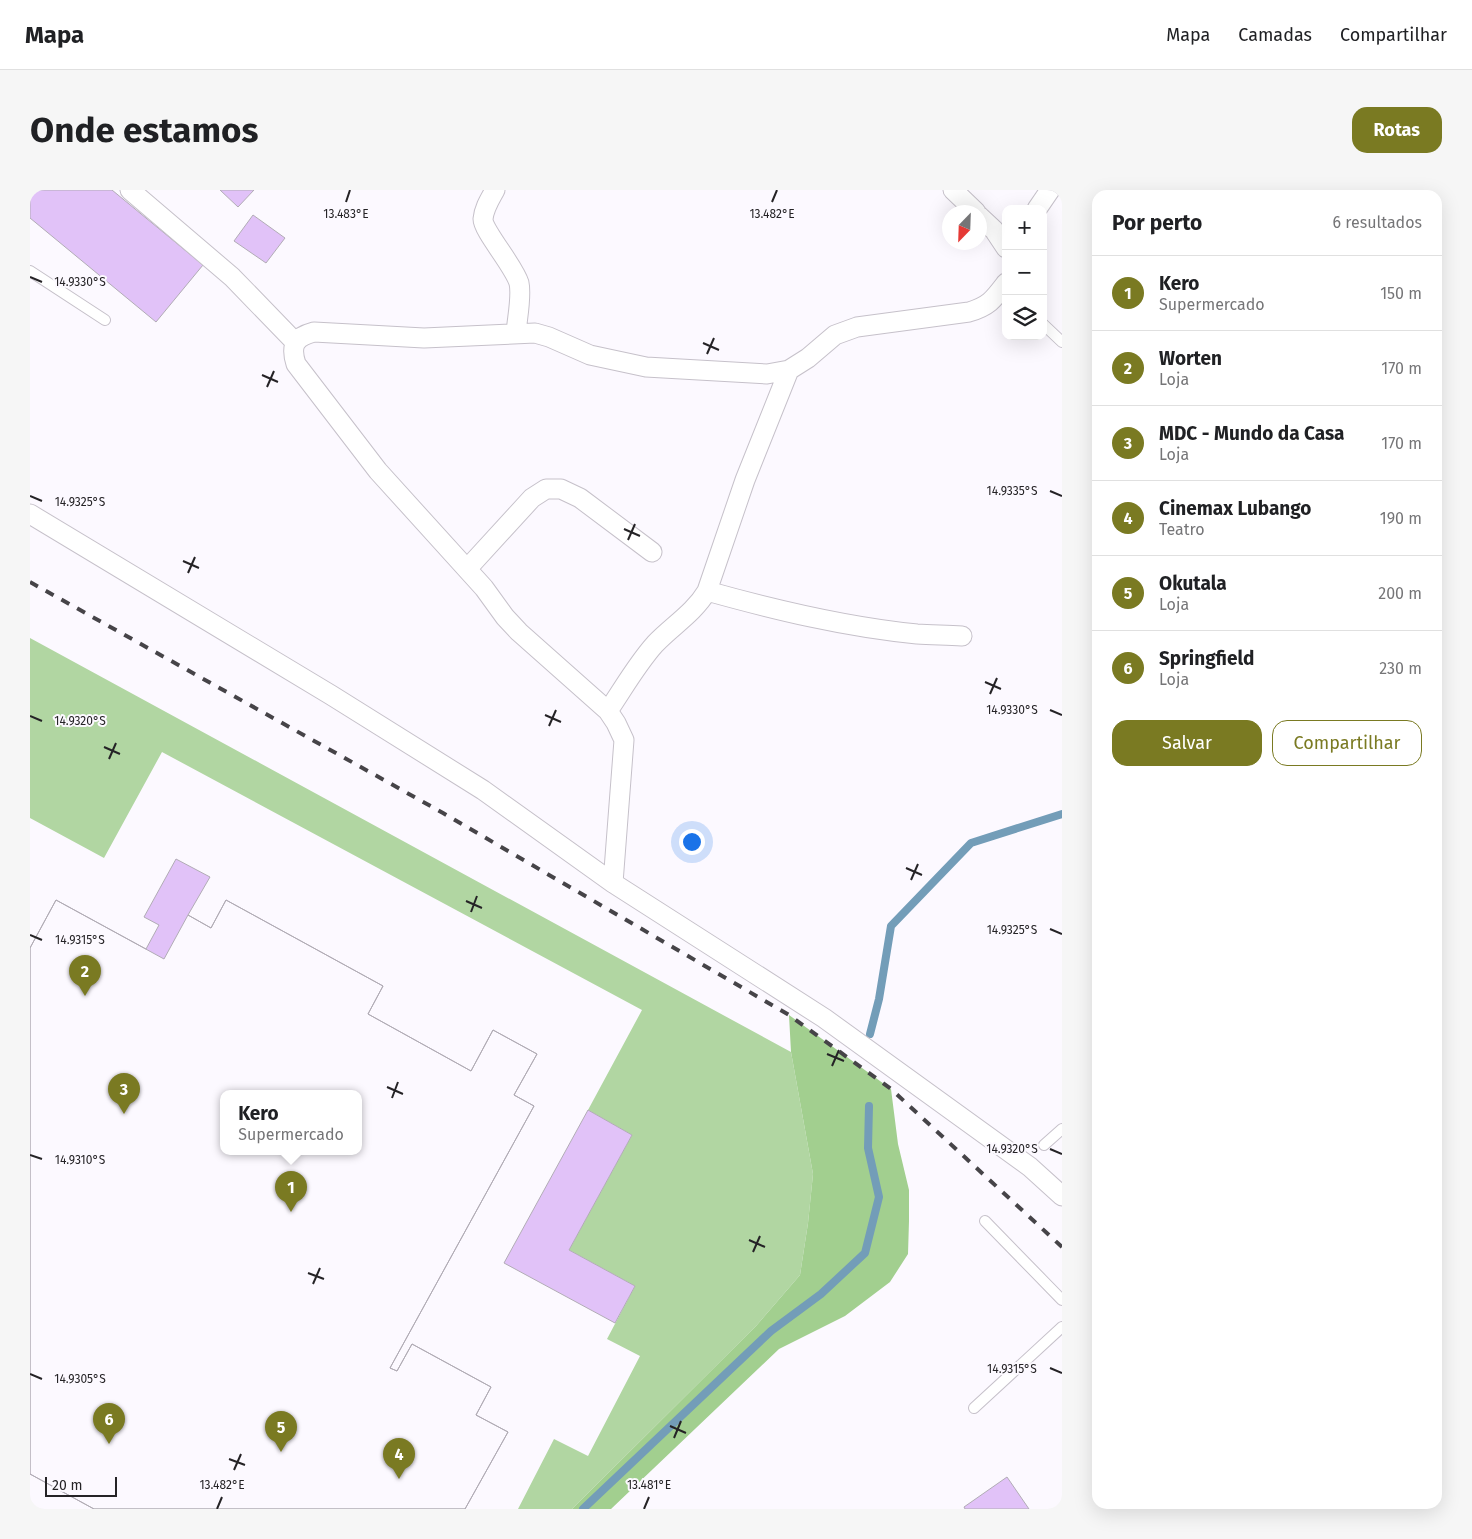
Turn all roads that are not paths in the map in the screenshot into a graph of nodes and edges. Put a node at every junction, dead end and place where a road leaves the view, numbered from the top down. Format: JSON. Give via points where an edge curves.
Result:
{"nodes":[{"id":1,"x":130,"y":190,"type":"edge"},
{"id":2,"x":495,"y":190,"type":"edge"},
{"id":3,"x":953,"y":190,"type":"edge"},
{"id":4,"x":1050,"y":190,"type":"edge"},
{"id":5,"x":969,"y":205,"type":"edge"},
{"id":6,"x":1040,"y":205,"type":"edge"},
{"id":7,"x":987,"y":223,"type":"edge"},
{"id":8,"x":1002,"y":242,"type":"edge"},
{"id":9,"x":30,"y":271,"type":"edge"},
{"id":10,"x":1002,"y":288,"type":"edge"},
{"id":11,"x":104,"y":320,"type":"dead end"},
{"id":12,"x":1047,"y":328,"type":"edge"},
{"id":13,"x":516,"y":333,"type":"junction"},
{"id":14,"x":295,"y":342,"type":"junction"},
{"id":15,"x":1062,"y":342,"type":"edge"},
{"id":16,"x":789,"y":370,"type":"junction"},
{"id":17,"x":30,"y":514,"type":"edge"},
{"id":18,"x":652,"y":552,"type":"dead end"},
{"id":19,"x":467,"y":569,"type":"junction"},
{"id":20,"x":707,"y":591,"type":"junction"},
{"id":21,"x":962,"y":636,"type":"dead end"},
{"id":22,"x":608,"y":711,"type":"junction"},
{"id":23,"x":613,"y":882,"type":"junction"},
{"id":24,"x":1062,"y":1129,"type":"edge"},
{"id":25,"x":1044,"y":1145,"type":"dead end"},
{"id":26,"x":1062,"y":1196,"type":"edge"},
{"id":27,"x":985,"y":1221,"type":"dead end"},
{"id":28,"x":1062,"y":1300,"type":"edge"},
{"id":29,"x":1062,"y":1327,"type":"edge"},
{"id":30,"x":974,"y":1408,"type":"dead end"}],
"edges":[{"from":1,"to":14,"type":"street","via":[[232,277]]},
{"from":2,"to":13,"type":"street","via":[[483,220],[519,284]]},
{"from":3,"to":5,"type":"street"},
{"from":4,"to":6,"type":"street"},
{"from":7,"to":8,"type":"street"},
{"from":9,"to":11,"type":"lane"},
{"from":10,"to":16,"type":"street","via":[[984,307],[969,312],[857,327],[835,335]]},
{"from":12,"to":15,"type":"lane"},
{"from":13,"to":14,"type":"street","via":[[424,338],[314,332],[302,335]]},
{"from":13,"to":16,"type":"street","via":[[535,333],[590,355],[646,367],[767,374]]},
{"from":14,"to":19,"type":"street","via":[[296,364],[378,471]]},
{"from":16,"to":20,"type":"street","via":[[745,480]]},
{"from":17,"to":23,"type":"street","via":[[483,790]]},
{"from":18,"to":19,"type":"street","via":[[580,498],[561,489],[546,489],[532,498]]},
{"from":19,"to":22,"type":"street","via":[[519,632]]},
{"from":20,"to":21,"type":"street","via":[[770,609],[845,624],[916,634]]},
{"from":20,"to":22,"type":"street","via":[[700,602],[655,644]]},
{"from":22,"to":23,"type":"street","via":[[624,740]]},
{"from":23,"to":26,"type":"street","via":[[824,1018],[1030,1167]]},
{"from":24,"to":25,"type":"lane"},
{"from":27,"to":28,"type":"lane"},
{"from":29,"to":30,"type":"lane"}]}
